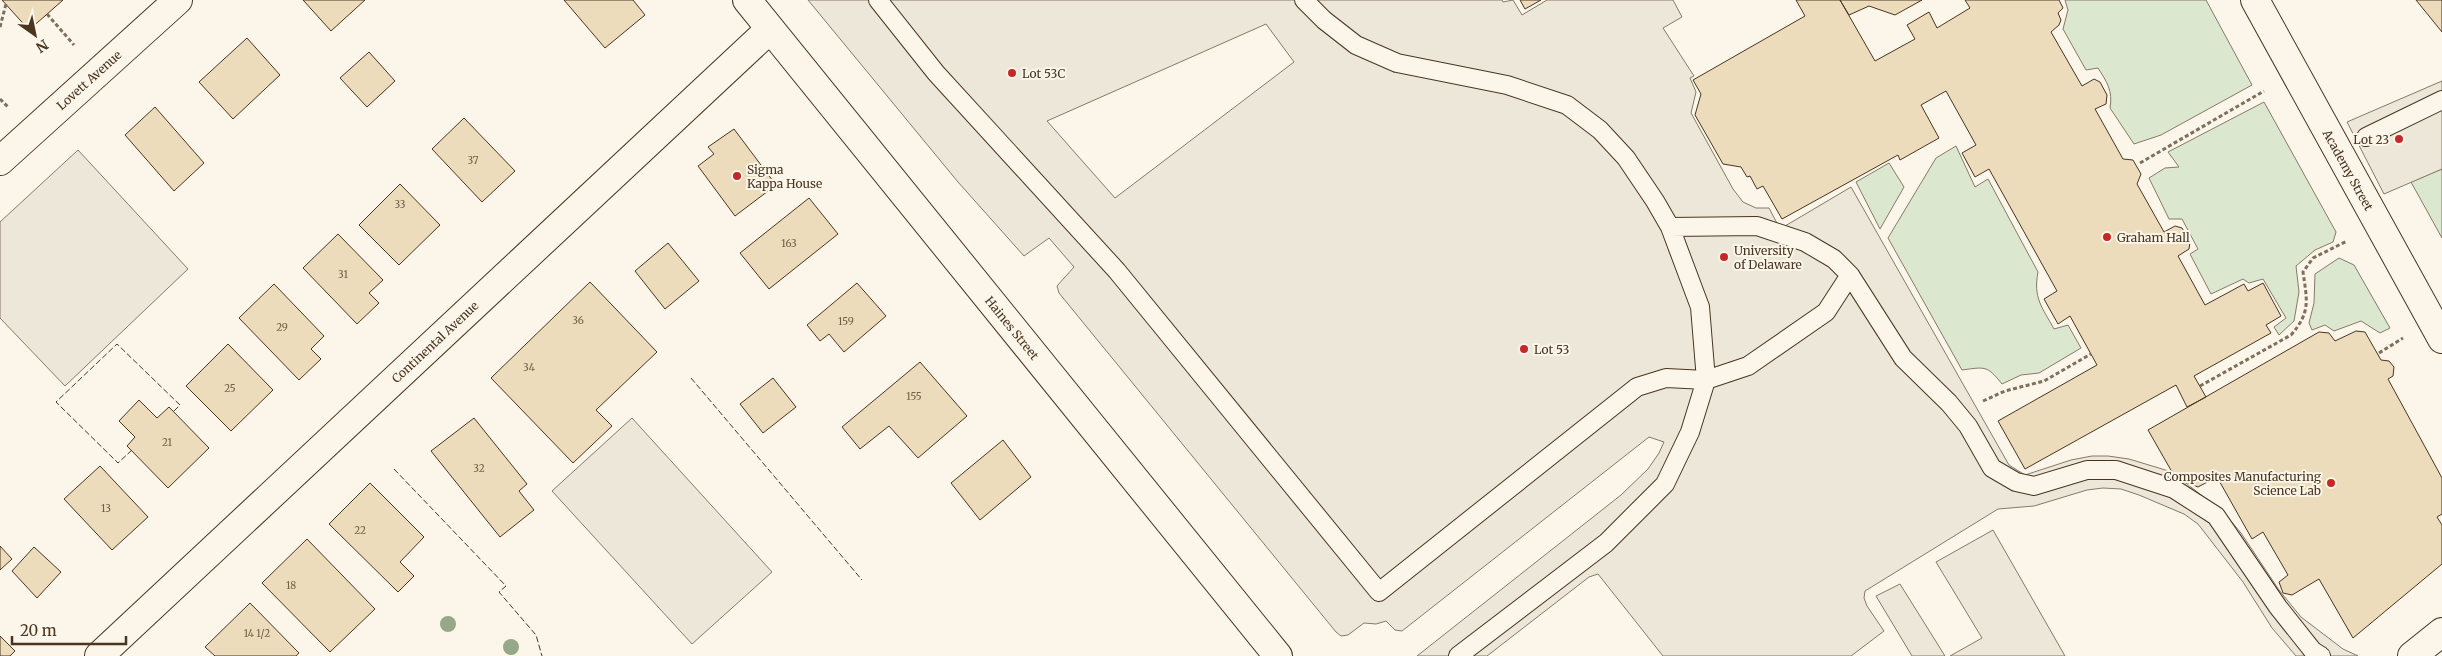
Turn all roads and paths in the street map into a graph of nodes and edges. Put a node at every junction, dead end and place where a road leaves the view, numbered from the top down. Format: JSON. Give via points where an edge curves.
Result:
{"nodes":[{"id":1,"x":746,"y":0,"type":"edge"},
{"id":2,"x":878,"y":0,"type":"edge"},
{"id":3,"x":1304,"y":0,"type":"edge"},
{"id":4,"x":2255,"y":0,"type":"edge"},
{"id":5,"x":170,"y":3,"type":"edge"},
{"id":6,"x":6,"y":4,"type":"dead end"},
{"id":7,"x":47,"y":14,"type":"dead end"},
{"id":8,"x":0,"y":27,"type":"edge"},
{"id":9,"x":770,"y":29,"type":"junction"},
{"id":10,"x":74,"y":45,"type":"dead end"},
{"id":11,"x":2264,"y":91,"type":"dead end"},
{"id":12,"x":0,"y":99,"type":"edge"},
{"id":13,"x":2442,"y":100,"type":"edge"},
{"id":14,"x":8,"y":107,"type":"dead end"},
{"id":15,"x":2366,"y":137,"type":"dead end"},
{"id":16,"x":0,"y":161,"type":"edge"},
{"id":17,"x":2140,"y":163,"type":"dead end"},
{"id":18,"x":1670,"y":227,"type":"junction"},
{"id":19,"x":2348,"y":241,"type":"dead end"},
{"id":20,"x":1850,"y":275,"type":"junction"},
{"id":21,"x":2403,"y":338,"type":"dead end"},
{"id":22,"x":2442,"y":339,"type":"edge"},
{"id":23,"x":2379,"y":353,"type":"dead end"},
{"id":24,"x":2091,"y":354,"type":"dead end"},
{"id":25,"x":1706,"y":380,"type":"junction"},
{"id":26,"x":2200,"y":386,"type":"dead end"},
{"id":27,"x":1980,"y":403,"type":"dead end"},
{"id":28,"x":2442,"y":632,"type":"edge"},
{"id":29,"x":99,"y":656,"type":"edge"},
{"id":30,"x":1278,"y":656,"type":"edge"},
{"id":31,"x":1458,"y":656,"type":"edge"},
{"id":32,"x":2321,"y":656,"type":"edge"},
{"id":33,"x":2412,"y":656,"type":"edge"}],
"edges":[{"from":1,"to":9,"type":"street","name":"Haines Street"},
{"from":2,"to":25,"type":"lane","via":[[936,73],[1117,271],[1379,592],[1637,387],[1666,378]]},
{"from":3,"to":18,"type":"lane","via":[[1356,45],[1397,63],[1508,85],[1567,105],[1600,130],[1626,158]]},
{"from":4,"to":22,"type":"street","name":"Academy Street"},
{"from":5,"to":16,"type":"street","name":"Lovett Avenue"},
{"from":6,"to":8,"type":"path"},
{"from":7,"to":10,"type":"path"},
{"from":9,"to":29,"type":"street","name":"Continental Avenue"},
{"from":9,"to":30,"type":"street","name":"Haines Street"},
{"from":11,"to":17,"type":"path"},
{"from":12,"to":14,"type":"path"},
{"from":13,"to":15,"type":"lane"},
{"from":18,"to":20,"type":"lane","via":[[1757,226],[1805,242],[1834,259]]},
{"from":18,"to":25,"type":"lane","via":[[1700,308]]},
{"from":19,"to":26,"type":"path","via":[[2314,258],[2304,272],[2306,310],[2290,335]]},
{"from":20,"to":25,"type":"lane","via":[[1826,312],[1748,366]]},
{"from":20,"to":32,"type":"lane","via":[[1902,358],[1968,426],[1992,468],[2016,482],[2034,486],[2087,470],[2116,470],[2174,489],[2216,516],[2278,606]]},
{"from":21,"to":23,"type":"path"},
{"from":24,"to":27,"type":"path","via":[[2044,382],[2005,391]]},
{"from":25,"to":31,"type":"lane","via":[[1690,432],[1665,484],[1606,543]]},
{"from":28,"to":33,"type":"street"}]}
